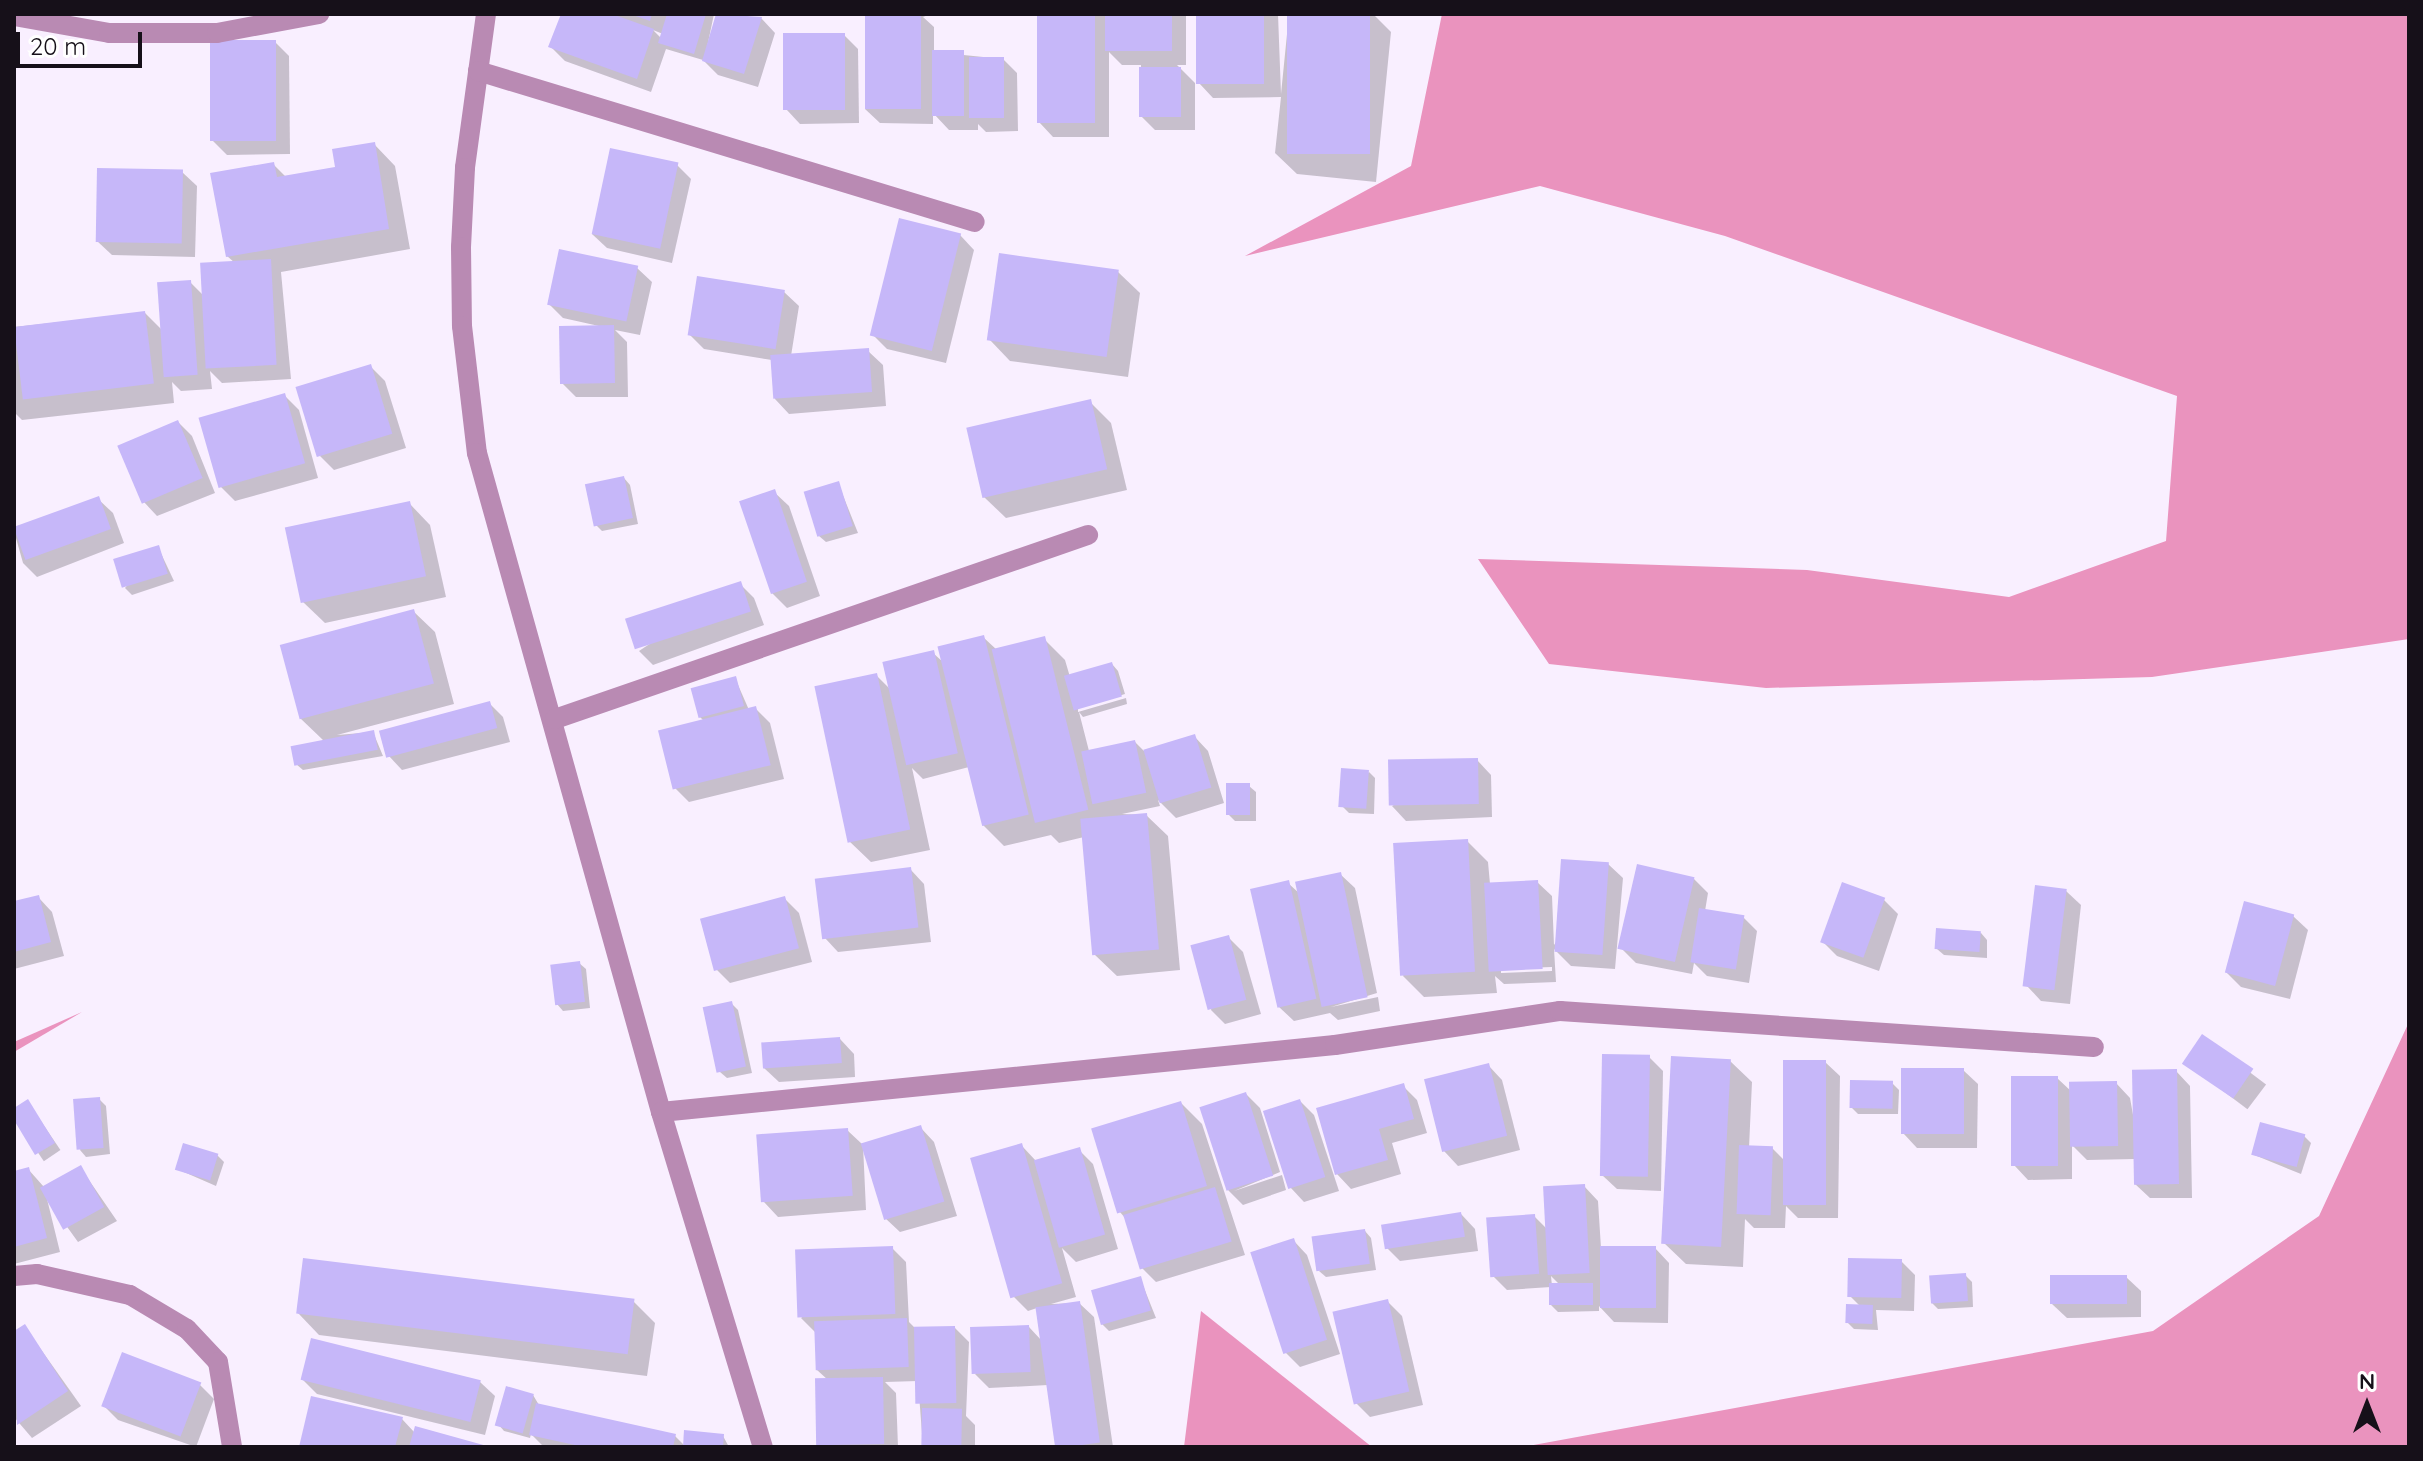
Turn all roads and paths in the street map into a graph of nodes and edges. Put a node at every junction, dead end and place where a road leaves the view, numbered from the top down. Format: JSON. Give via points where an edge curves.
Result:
{"nodes":[{"id":1,"x":319,"y":14,"type":"edge"},
{"id":2,"x":486,"y":14,"type":"edge"},
{"id":3,"x":14,"y":16,"type":"edge"},
{"id":4,"x":478,"y":71,"type":"junction"},
{"id":5,"x":975,"y":222,"type":"dead end"},
{"id":6,"x":1088,"y":535,"type":"dead end"},
{"id":7,"x":555,"y":719,"type":"junction"},
{"id":8,"x":2094,"y":1047,"type":"dead end"},
{"id":9,"x":661,"y":1112,"type":"junction"},
{"id":10,"x":14,"y":1276,"type":"edge"},
{"id":11,"x":232,"y":1447,"type":"edge"},
{"id":12,"x":763,"y":1447,"type":"edge"}],
"edges":[{"from":1,"to":3,"type":"street","via":[[217,33],[109,33]]},
{"from":2,"to":4,"type":"street"},
{"from":4,"to":5,"type":"street"},
{"from":4,"to":7,"type":"street","via":[[461,247],[467,392],[477,453]]},
{"from":6,"to":7,"type":"street"},
{"from":7,"to":9,"type":"street"},
{"from":8,"to":9,"type":"street","via":[[1560,1011],[1335,1045]]},
{"from":9,"to":12,"type":"street"},
{"from":10,"to":11,"type":"street","via":[[37,1274],[130,1295],[187,1329],[218,1362]]}]}
